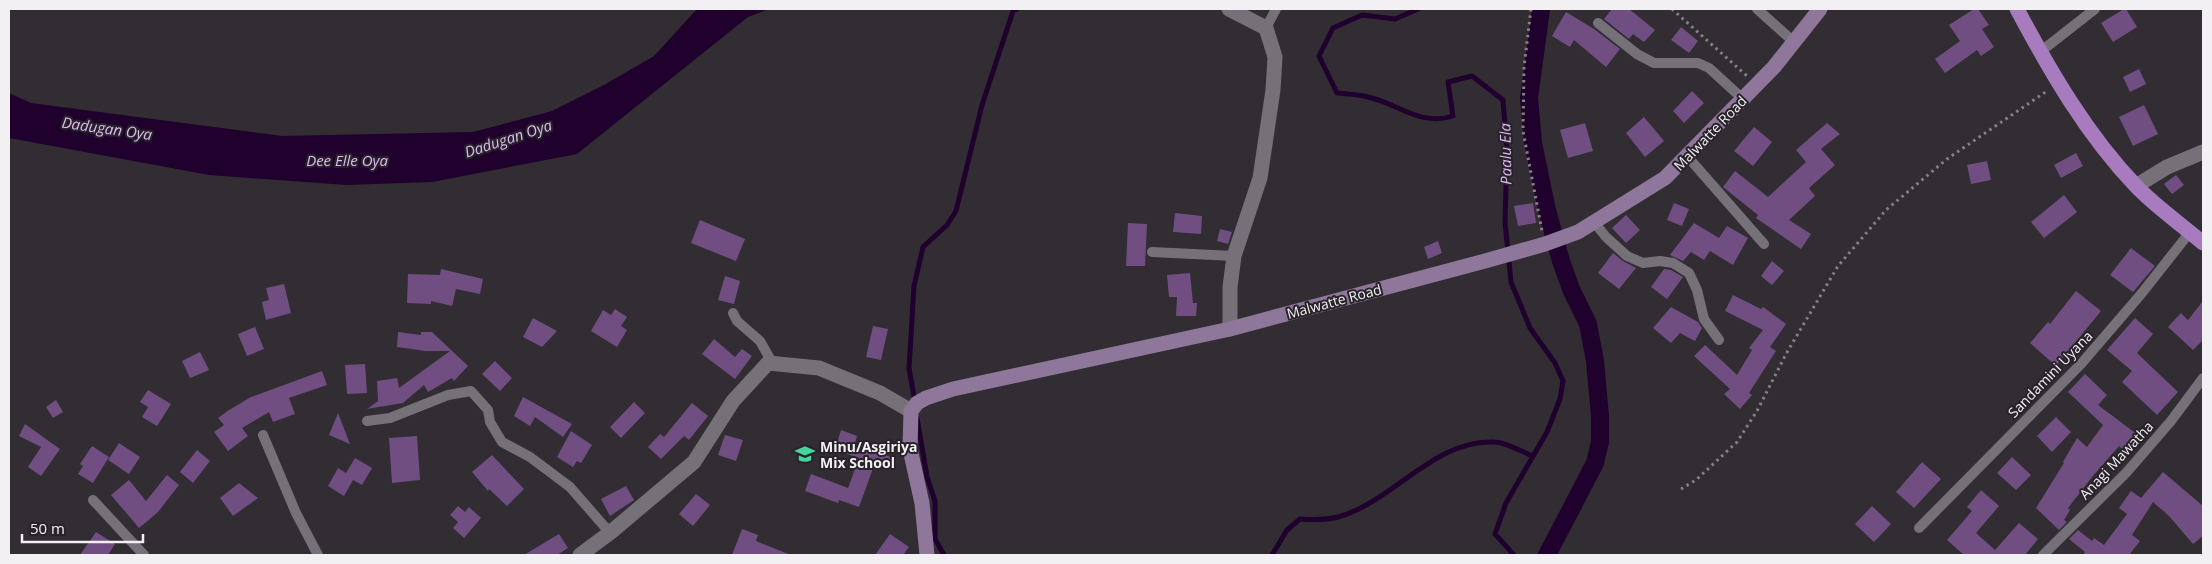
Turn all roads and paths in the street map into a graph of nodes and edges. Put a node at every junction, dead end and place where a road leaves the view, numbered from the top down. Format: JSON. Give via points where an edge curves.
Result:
{"nodes":[{"id":1,"x":1229,"y":9,"type":"edge"},
{"id":2,"x":1276,"y":9,"type":"edge"},
{"id":3,"x":1531,"y":9,"type":"edge"},
{"id":4,"x":1672,"y":9,"type":"edge"},
{"id":5,"x":1757,"y":9,"type":"edge"},
{"id":6,"x":1820,"y":9,"type":"edge"},
{"id":7,"x":2017,"y":9,"type":"edge"},
{"id":8,"x":2094,"y":9,"type":"edge"},
{"id":9,"x":1598,"y":23,"type":"dead end"},
{"id":10,"x":1266,"y":28,"type":"junction"},
{"id":11,"x":1794,"y":42,"type":"junction"},
{"id":12,"x":2040,"y":52,"type":"junction"},
{"id":13,"x":2060,"y":82,"type":"junction"},
{"id":14,"x":1757,"y":84,"type":"junction"},
{"id":15,"x":1743,"y":99,"type":"junction"},
{"id":16,"x":2203,"y":152,"type":"edge"},
{"id":17,"x":1687,"y":156,"type":"junction"},
{"id":18,"x":2136,"y":186,"type":"junction"},
{"id":19,"x":1594,"y":222,"type":"junction"},
{"id":20,"x":2190,"y":232,"type":"junction"},
{"id":21,"x":2203,"y":243,"type":"edge"},
{"id":22,"x":1545,"y":244,"type":"junction"},
{"id":23,"x":1764,"y":244,"type":"dead end"},
{"id":24,"x":1152,"y":252,"type":"dead end"},
{"id":25,"x":1234,"y":256,"type":"junction"},
{"id":26,"x":733,"y":313,"type":"dead end"},
{"id":27,"x":1230,"y":329,"type":"junction"},
{"id":28,"x":1719,"y":340,"type":"dead end"},
{"id":29,"x":773,"y":364,"type":"junction"},
{"id":30,"x":2203,"y":378,"type":"edge"},
{"id":31,"x":911,"y":411,"type":"junction"},
{"id":32,"x":367,"y":421,"type":"dead end"},
{"id":33,"x":262,"y":435,"type":"dead end"},
{"id":34,"x":1681,"y":489,"type":"dead end"},
{"id":35,"x":93,"y":500,"type":"dead end"},
{"id":36,"x":1919,"y":528,"type":"dead end"},
{"id":37,"x":611,"y":532,"type":"junction"},
{"id":38,"x":144,"y":555,"type":"edge"},
{"id":39,"x":318,"y":555,"type":"edge"},
{"id":40,"x":580,"y":555,"type":"edge"},
{"id":41,"x":927,"y":555,"type":"edge"},
{"id":42,"x":2042,"y":555,"type":"edge"}],
"edges":[{"from":1,"to":10,"type":"street"},
{"from":2,"to":10,"type":"lane"},
{"from":3,"to":22,"type":"path","via":[[1524,67],[1523,131]]},
{"from":4,"to":14,"type":"path"},
{"from":5,"to":11,"type":"lane"},
{"from":6,"to":11,"type":"street","name":"Malwatte Road"},
{"from":7,"to":12,"type":"main road"},
{"from":8,"to":12,"type":"lane"},
{"from":9,"to":15,"type":"lane","via":[[1654,63],[1698,63],[1709,68]]},
{"from":10,"to":25,"type":"street","via":[[1275,58],[1271,100],[1260,178]]},
{"from":11,"to":14,"type":"street","name":"Malwatte Road"},
{"from":12,"to":13,"type":"main road"},
{"from":13,"to":18,"type":"main road","via":[[2097,141]]},
{"from":13,"to":34,"type":"path","via":[[1947,159],[1886,210],[1838,266],[1737,442],[1696,480]]},
{"from":14,"to":15,"type":"street","name":"Malwatte Road"},
{"from":15,"to":17,"type":"street","name":"Malwatte Road"},
{"from":16,"to":18,"type":"street","via":[[2167,167]]},
{"from":17,"to":19,"type":"street","name":"Malwatte Road","via":[[1665,178]]},
{"from":17,"to":23,"type":"lane"},
{"from":18,"to":20,"type":"main road"},
{"from":19,"to":22,"type":"street","name":"Malwatte Road","via":[[1578,232]]},
{"from":19,"to":28,"type":"lane","via":[[1627,256],[1643,263],[1673,263],[1689,273],[1704,319]]},
{"from":20,"to":21,"type":"main road"},
{"from":20,"to":36,"type":"lane","name":"Sandamini Uyana","via":[[2081,364]]},
{"from":22,"to":27,"type":"street","name":"Malwatte Road"},
{"from":24,"to":25,"type":"lane"},
{"from":25,"to":27,"type":"street"},
{"from":26,"to":29,"type":"lane","via":[[737,321],[760,341]]},
{"from":27,"to":31,"type":"street","name":"Malwatte Road","via":[[953,389],[926,398]]},
{"from":29,"to":31,"type":"street","via":[[819,368],[880,393]]},
{"from":29,"to":37,"type":"street","via":[[768,363],[733,401],[694,462]]},
{"from":30,"to":42,"type":"lane","name":"Anagi Mawatha","via":[[2126,473]]},
{"from":31,"to":41,"type":"street","via":[[910,449],[922,503]]},
{"from":32,"to":37,"type":"lane","via":[[390,418],[448,395],[471,391],[488,410],[490,422],[502,442],[530,457],[570,487]]},
{"from":33,"to":39,"type":"lane"},
{"from":35,"to":38,"type":"lane"},
{"from":37,"to":40,"type":"street"}]}
